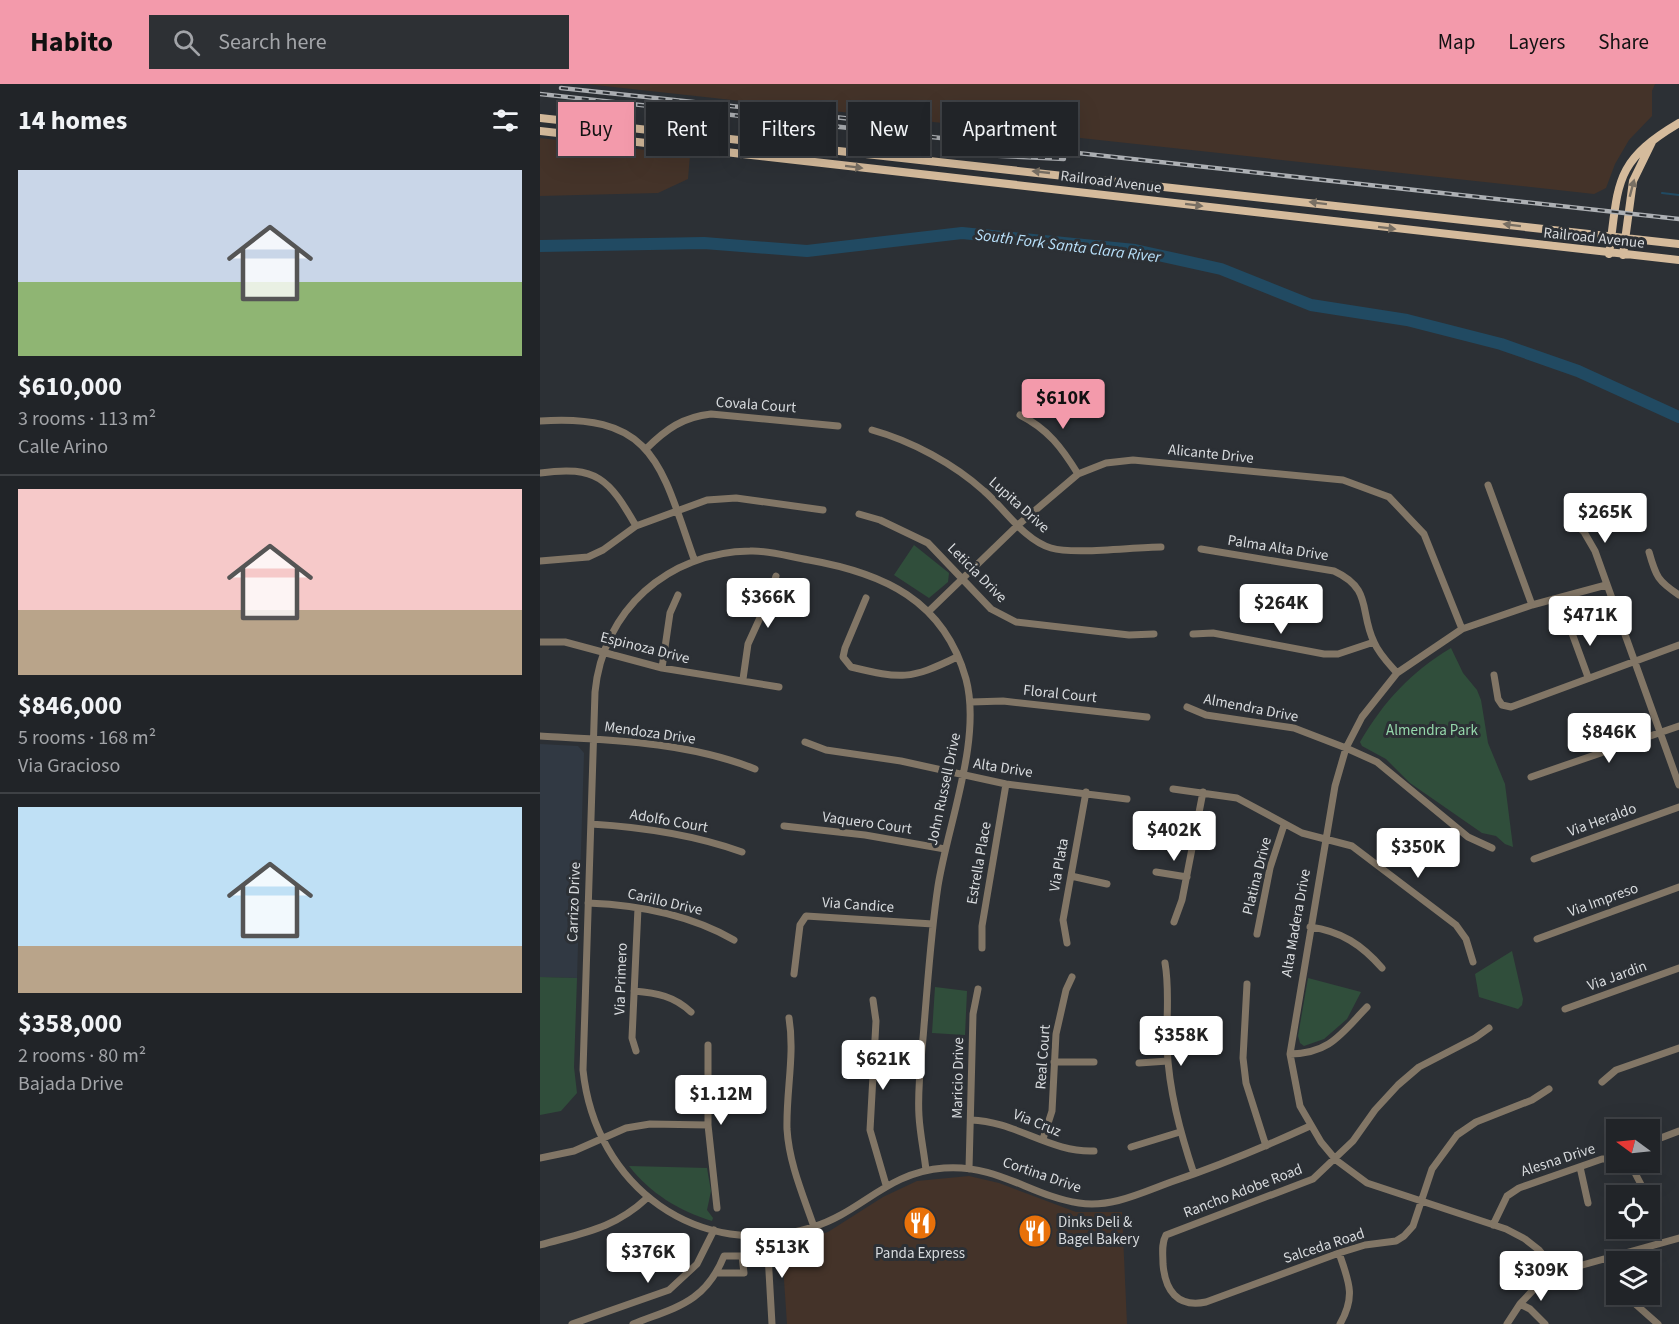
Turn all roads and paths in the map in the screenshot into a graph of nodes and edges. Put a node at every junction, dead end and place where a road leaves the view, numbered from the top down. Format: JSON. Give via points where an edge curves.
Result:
{"nodes":[{"id":1,"x":540,"y":118,"type":"edge"},
{"id":2,"x":1679,"y":123,"type":"edge"},
{"id":3,"x":540,"y":131,"type":"edge"},
{"id":4,"x":740,"y":139,"type":"edge"},
{"id":5,"x":1652,"y":142,"type":"junction"},
{"id":6,"x":836,"y":149,"type":"edge"},
{"id":7,"x":740,"y":154,"type":"edge"},
{"id":8,"x":758,"y":156,"type":"edge"},
{"id":9,"x":1612,"y":237,"type":"junction"},
{"id":10,"x":1624,"y":238,"type":"junction"},
{"id":11,"x":1679,"y":244,"type":"edge"},
{"id":12,"x":1609,"y":254,"type":"junction"},
{"id":13,"x":1623,"y":255,"type":"junction"},
{"id":14,"x":1679,"y":261,"type":"edge"},
{"id":15,"x":1020,"y":415,"type":"dead end"},
{"id":16,"x":540,"y":422,"type":"edge"},
{"id":17,"x":838,"y":426,"type":"dead end"},
{"id":18,"x":872,"y":430,"type":"dead end"},
{"id":19,"x":646,"y":449,"type":"junction"},
{"id":20,"x":540,"y":473,"type":"edge"},
{"id":21,"x":1078,"y":474,"type":"junction"},
{"id":22,"x":1488,"y":485,"type":"dead end"},
{"id":23,"x":823,"y":510,"type":"dead end"},
{"id":24,"x":677,"y":511,"type":"junction"},
{"id":25,"x":859,"y":514,"type":"dead end"},
{"id":26,"x":1574,"y":524,"type":"dead end"},
{"id":27,"x":1018,"y":525,"type":"junction"},
{"id":28,"x":636,"y":526,"type":"junction"},
{"id":29,"x":1161,"y":547,"type":"dead end"},
{"id":30,"x":1200,"y":549,"type":"dead end"},
{"id":31,"x":752,"y":551,"type":"joint"},
{"id":32,"x":1649,"y":552,"type":"dead end"},
{"id":33,"x":694,"y":559,"type":"junction"},
{"id":34,"x":540,"y":561,"type":"edge"},
{"id":35,"x":776,"y":576,"type":"dead end"},
{"id":36,"x":962,"y":578,"type":"junction"},
{"id":37,"x":1606,"y":585,"type":"junction"},
{"id":38,"x":678,"y":595,"type":"dead end"},
{"id":39,"x":1679,"y":596,"type":"edge"},
{"id":40,"x":866,"y":598,"type":"dead end"},
{"id":41,"x":1532,"y":605,"type":"junction"},
{"id":42,"x":929,"y":611,"type":"junction"},
{"id":43,"x":1569,"y":625,"type":"dead end"},
{"id":44,"x":1462,"y":629,"type":"junction"},
{"id":45,"x":1154,"y":634,"type":"dead end"},
{"id":46,"x":1193,"y":634,"type":"dead end"},
{"id":47,"x":540,"y":642,"type":"edge"},
{"id":48,"x":1374,"y":642,"type":"junction"},
{"id":49,"x":1679,"y":645,"type":"edge"},
{"id":50,"x":603,"y":651,"type":"junction"},
{"id":51,"x":957,"y":657,"type":"junction"},
{"id":52,"x":1634,"y":661,"type":"junction"},
{"id":53,"x":662,"y":668,"type":"junction"},
{"id":54,"x":1397,"y":673,"type":"junction"},
{"id":55,"x":1494,"y":675,"type":"dead end"},
{"id":56,"x":1588,"y":677,"type":"junction"},
{"id":57,"x":743,"y":679,"type":"junction"},
{"id":58,"x":779,"y":687,"type":"dead end"},
{"id":59,"x":971,"y":702,"type":"junction"},
{"id":60,"x":1187,"y":707,"type":"dead end"},
{"id":61,"x":1147,"y":717,"type":"dead end"},
{"id":62,"x":1679,"y":726,"type":"edge"},
{"id":63,"x":1660,"y":733,"type":"junction"},
{"id":64,"x":540,"y":736,"type":"edge"},
{"id":65,"x":592,"y":739,"type":"junction"},
{"id":66,"x":805,"y":742,"type":"dead end"},
{"id":67,"x":1347,"y":748,"type":"junction"},
{"id":68,"x":755,"y":769,"type":"dead end"},
{"id":69,"x":961,"y":774,"type":"junction"},
{"id":70,"x":1531,"y":777,"type":"dead end"},
{"id":71,"x":1006,"y":784,"type":"junction"},
{"id":72,"x":1679,"y":785,"type":"edge"},
{"id":73,"x":1173,"y":789,"type":"dead end"},
{"id":74,"x":1086,"y":792,"type":"junction"},
{"id":75,"x":1203,"y":792,"type":"junction"},
{"id":76,"x":1127,"y":799,"type":"dead end"},
{"id":77,"x":1679,"y":807,"type":"edge"},
{"id":78,"x":591,"y":824,"type":"junction"},
{"id":79,"x":1284,"y":825,"type":"junction"},
{"id":80,"x":784,"y":826,"type":"dead end"},
{"id":81,"x":1324,"y":840,"type":"junction"},
{"id":82,"x":1492,"y":848,"type":"dead end"},
{"id":83,"x":945,"y":849,"type":"junction"},
{"id":84,"x":742,"y":852,"type":"dead end"},
{"id":85,"x":1534,"y":859,"type":"dead end"},
{"id":86,"x":1156,"y":872,"type":"dead end"},
{"id":87,"x":1071,"y":876,"type":"junction"},
{"id":88,"x":1187,"y":877,"type":"junction"},
{"id":89,"x":1107,"y":884,"type":"dead end"},
{"id":90,"x":1679,"y":887,"type":"edge"},
{"id":91,"x":588,"y":903,"type":"junction"},
{"id":92,"x":638,"y":908,"type":"junction"},
{"id":93,"x":1174,"y":922,"type":"dead end"},
{"id":94,"x":933,"y":924,"type":"junction"},
{"id":95,"x":1310,"y":927,"type":"junction"},
{"id":96,"x":1257,"y":934,"type":"dead end"},
{"id":97,"x":1537,"y":939,"type":"dead end"},
{"id":98,"x":734,"y":940,"type":"dead end"},
{"id":99,"x":1067,"y":943,"type":"dead end"},
{"id":100,"x":982,"y":948,"type":"dead end"},
{"id":101,"x":1473,"y":962,"type":"dead end"},
{"id":102,"x":1165,"y":963,"type":"dead end"},
{"id":103,"x":1382,"y":968,"type":"dead end"},
{"id":104,"x":1679,"y":968,"type":"edge"},
{"id":105,"x":794,"y":974,"type":"dead end"},
{"id":106,"x":1072,"y":977,"type":"dead end"},
{"id":107,"x":1246,"y":984,"type":"dead end"},
{"id":108,"x":978,"y":989,"type":"dead end"},
{"id":109,"x":634,"y":991,"type":"junction"},
{"id":110,"x":873,"y":1000,"type":"dead end"},
{"id":111,"x":1367,"y":1007,"type":"dead end"},
{"id":112,"x":1565,"y":1009,"type":"dead end"},
{"id":113,"x":691,"y":1012,"type":"dead end"},
{"id":114,"x":789,"y":1018,"type":"dead end"},
{"id":115,"x":1489,"y":1028,"type":"dead end"},
{"id":116,"x":708,"y":1045,"type":"dead end"},
{"id":117,"x":1679,"y":1048,"type":"edge"},
{"id":118,"x":636,"y":1051,"type":"dead end"},
{"id":119,"x":1290,"y":1054,"type":"junction"},
{"id":120,"x":1168,"y":1061,"type":"junction"},
{"id":121,"x":1054,"y":1062,"type":"junction"},
{"id":122,"x":1094,"y":1062,"type":"dead end"},
{"id":123,"x":1139,"y":1063,"type":"dead end"},
{"id":124,"x":1602,"y":1082,"type":"dead end"},
{"id":125,"x":1549,"y":1089,"type":"dead end"},
{"id":126,"x":971,"y":1120,"type":"junction"},
{"id":127,"x":708,"y":1125,"type":"junction"},
{"id":128,"x":1310,"y":1126,"type":"junction"},
{"id":129,"x":1679,"y":1131,"type":"edge"},
{"id":130,"x":1180,"y":1132,"type":"junction"},
{"id":131,"x":1660,"y":1137,"type":"edge"},
{"id":132,"x":601,"y":1139,"type":"junction"},
{"id":133,"x":1043,"y":1139,"type":"junction"},
{"id":134,"x":1266,"y":1146,"type":"junction"},
{"id":135,"x":1131,"y":1147,"type":"dead end"},
{"id":136,"x":1094,"y":1151,"type":"dead end"},
{"id":137,"x":540,"y":1158,"type":"edge"},
{"id":138,"x":1606,"y":1159,"type":"edge"},
{"id":139,"x":1336,"y":1160,"type":"junction"},
{"id":140,"x":1580,"y":1167,"type":"junction"},
{"id":141,"x":969,"y":1169,"type":"junction"},
{"id":142,"x":926,"y":1170,"type":"junction"},
{"id":143,"x":1194,"y":1174,"type":"junction"},
{"id":144,"x":886,"y":1185,"type":"junction"},
{"id":145,"x":646,"y":1198,"type":"junction"},
{"id":146,"x":1420,"y":1202,"type":"junction"},
{"id":147,"x":1588,"y":1203,"type":"dead end"},
{"id":148,"x":717,"y":1208,"type":"dead end"},
{"id":149,"x":1493,"y":1225,"type":"junction"},
{"id":150,"x":814,"y":1227,"type":"junction"},
{"id":151,"x":714,"y":1230,"type":"junction"},
{"id":152,"x":768,"y":1237,"type":"junction"},
{"id":153,"x":1679,"y":1238,"type":"edge"},
{"id":154,"x":540,"y":1245,"type":"edge"},
{"id":155,"x":1630,"y":1251,"type":"edge"},
{"id":156,"x":1339,"y":1253,"type":"junction"},
{"id":157,"x":1606,"y":1257,"type":"edge"},
{"id":158,"x":1164,"y":1272,"type":"joint"},
{"id":159,"x":1557,"y":1272,"type":"junction"},
{"id":160,"x":717,"y":1273,"type":"dead end"},
{"id":161,"x":1520,"y":1304,"type":"junction"},
{"id":162,"x":1636,"y":1305,"type":"edge"},
{"id":163,"x":572,"y":1324,"type":"edge"},
{"id":164,"x":633,"y":1324,"type":"edge"},
{"id":165,"x":772,"y":1324,"type":"edge"},
{"id":166,"x":1340,"y":1324,"type":"edge"},
{"id":167,"x":1507,"y":1324,"type":"edge"},
{"id":168,"x":1545,"y":1324,"type":"edge"},
{"id":169,"x":1658,"y":1324,"type":"edge"}],
"edges":[{"from":1,"to":4,"type":"main road","name":"Railroad Avenue"},
{"from":2,"to":5,"type":"main road"},
{"from":3,"to":7,"type":"main road","name":"Railroad Avenue"},
{"from":5,"to":9,"type":"main road","via":[[1639,150],[1623,176]]},
{"from":10,"to":5,"type":"main road","one_way":true,"via":[[1633,182]]},
{"from":9,"to":6,"type":"main road","name":"Railroad Avenue","one_way":true},
{"from":8,"to":12,"type":"main road","name":"Railroad Avenue","one_way":true},
{"from":9,"to":10,"type":"main road","name":"Railroad Avenue"},
{"from":9,"to":12,"type":"main road"},
{"from":10,"to":11,"type":"main road","name":"Railroad Avenue"},
{"from":10,"to":13,"type":"main road"},
{"from":12,"to":13,"type":"main road","name":"Railroad Avenue"},
{"from":13,"to":14,"type":"main road","name":"Railroad Avenue"},
{"from":15,"to":21,"type":"street","via":[[1038,424],[1060,444]]},
{"from":16,"to":19,"type":"street","via":[[595,422],[626,433]]},
{"from":17,"to":19,"type":"street","name":"Covala Court","via":[[711,414],[693,416],[663,433]]},
{"from":18,"to":27,"type":"street","name":"Lupita Drive","via":[[964,475]]},
{"from":19,"to":24,"type":"street","via":[[664,476]]},
{"from":20,"to":28,"type":"street","via":[[565,470],[596,477],[610,488]]},
{"from":21,"to":27,"type":"street","name":"Alicante Drive"},
{"from":21,"to":44,"type":"street","name":"Alicante Drive","via":[[1106,463],[1133,460],[1343,480],[1389,497],[1424,534]]},
{"from":22,"to":41,"type":"street"},
{"from":23,"to":24,"type":"street","via":[[736,498],[707,500]]},
{"from":24,"to":28,"type":"street"},
{"from":24,"to":33,"type":"street"},
{"from":25,"to":36,"type":"street","name":"Leticia Drive","via":[[928,543]]},
{"from":26,"to":37,"type":"street","via":[[1595,551]]},
{"from":27,"to":29,"type":"street","name":"Lupita Drive","via":[[1052,548]]},
{"from":27,"to":36,"type":"street","name":"Alicante Drive"},
{"from":28,"to":34,"type":"street","via":[[588,557]]},
{"from":30,"to":48,"type":"street","name":"Palma Alta Drive","via":[[1345,576],[1363,597]]},
{"from":31,"to":33,"type":"street","name":"Carrizo Drive"},
{"from":31,"to":42,"type":"street","name":"John Russell Drive","via":[[874,575]]},
{"from":32,"to":39,"type":"street","via":[[1656,576]]},
{"from":33,"to":50,"type":"street","name":"Carrizo Drive","via":[[651,585],[630,607]]},
{"from":35,"to":57,"type":"street","via":[[748,644]]},
{"from":36,"to":42,"type":"street","name":"Alicante Drive"},
{"from":36,"to":45,"type":"street","name":"Leticia Drive","via":[[991,609],[1016,622],[1129,635]]},
{"from":37,"to":41,"type":"street","name":"Alta Madera Drive"},
{"from":37,"to":52,"type":"street"},
{"from":38,"to":53,"type":"street","via":[[670,613]]},
{"from":40,"to":51,"type":"street","via":[[843,657],[851,667],[906,677],[925,673]]},
{"from":41,"to":44,"type":"street","name":"Alta Madera Drive"},
{"from":42,"to":51,"type":"street","name":"John Russell Drive"},
{"from":43,"to":56,"type":"street"},
{"from":44,"to":54,"type":"street","name":"Alta Madera Drive"},
{"from":46,"to":48,"type":"street","via":[[1213,633],[1324,654],[1338,654]]},
{"from":47,"to":50,"type":"street","name":"Espinoza Drive","via":[[565,642]]},
{"from":48,"to":54,"type":"street","name":"Palma Alta Drive"},
{"from":49,"to":52,"type":"street"},
{"from":50,"to":53,"type":"street","name":"Espinoza Drive"},
{"from":50,"to":65,"type":"street","name":"Carrizo Drive","via":[[596,680]]},
{"from":51,"to":59,"type":"street","name":"John Russell Drive"},
{"from":52,"to":56,"type":"street"},
{"from":52,"to":63,"type":"street"},
{"from":53,"to":57,"type":"street","name":"Espinoza Drive"},
{"from":54,"to":67,"type":"street","name":"Alta Madera Drive","via":[[1362,717]]},
{"from":55,"to":56,"type":"street","via":[[1498,699],[1502,705],[1511,707]]},
{"from":57,"to":58,"type":"street","name":"Espinoza Drive"},
{"from":59,"to":61,"type":"street","name":"Floral Court","via":[[1003,701]]},
{"from":59,"to":69,"type":"street","name":"John Russell Drive","via":[[968,748]]},
{"from":60,"to":67,"type":"street","name":"Almendra Drive","via":[[1206,715],[1294,728]]},
{"from":62,"to":63,"type":"street"},
{"from":63,"to":70,"type":"street"},
{"from":63,"to":72,"type":"street"},
{"from":64,"to":65,"type":"street","name":"Mendoza Drive"},
{"from":65,"to":68,"type":"street","name":"Mendoza Drive","via":[[668,747]]},
{"from":65,"to":78,"type":"street","name":"Carrizo Drive"},
{"from":66,"to":69,"type":"street","name":"Alta Drive","via":[[826,750]]},
{"from":67,"to":81,"type":"street","name":"Alta Madera Drive"},
{"from":67,"to":82,"type":"street","name":"Almendra Drive","via":[[1377,762],[1468,837]]},
{"from":69,"to":71,"type":"street","name":"Alta Drive"},
{"from":69,"to":83,"type":"street","name":"John Russell Drive"},
{"from":71,"to":74,"type":"street","name":"Alta Drive"},
{"from":71,"to":100,"type":"street","name":"Estrella Place","via":[[982,926]]},
{"from":73,"to":75,"type":"street"},
{"from":74,"to":76,"type":"street","name":"Alta Drive"},
{"from":74,"to":87,"type":"street","name":"Via Plata"},
{"from":75,"to":79,"type":"street","via":[[1238,798]]},
{"from":75,"to":88,"type":"street"},
{"from":77,"to":85,"type":"street","name":"Via Heraldo"},
{"from":78,"to":84,"type":"street","name":"Adolfo Court","via":[[622,826]]},
{"from":78,"to":91,"type":"street","name":"Carrizo Drive"},
{"from":79,"to":81,"type":"street"},
{"from":79,"to":96,"type":"street","name":"Platina Drive"},
{"from":80,"to":83,"type":"street","name":"Vaquero Court"},
{"from":81,"to":95,"type":"street","name":"Alta Madera Drive"},
{"from":81,"to":101,"type":"street","via":[[1352,846],[1444,914],[1466,939]]},
{"from":83,"to":94,"type":"street","name":"John Russell Drive"},
{"from":86,"to":88,"type":"street"},
{"from":87,"to":89,"type":"street"},
{"from":87,"to":99,"type":"street","name":"Via Plata","via":[[1063,920]]},
{"from":88,"to":93,"type":"street"},
{"from":90,"to":97,"type":"street","name":"Via Impreso"},
{"from":91,"to":92,"type":"street","name":"Carillo Drive"},
{"from":91,"to":132,"type":"street","name":"Carrizo Drive","via":[[583,1070],[588,1103]]},
{"from":92,"to":98,"type":"street","name":"Carillo Drive","via":[[686,918]]},
{"from":92,"to":109,"type":"street","name":"Via Primero"},
{"from":94,"to":105,"type":"street","name":"Via Candice","via":[[806,916],[800,925]]},
{"from":94,"to":142,"type":"street","name":"John Russell Drive","via":[[919,1105]]},
{"from":95,"to":103,"type":"street","via":[[1349,938]]},
{"from":95,"to":119,"type":"street","name":"Alta Madera Drive"},
{"from":102,"to":120,"type":"street"},
{"from":104,"to":112,"type":"street","name":"Via Jardin"},
{"from":106,"to":121,"type":"street","name":"Real Court","via":[[1056,1035]]},
{"from":107,"to":134,"type":"street","via":[[1245,1075],[1250,1104]]},
{"from":108,"to":126,"type":"street","name":"Maricio Drive","via":[[973,1014]]},
{"from":109,"to":113,"type":"street","via":[[662,995]]},
{"from":109,"to":118,"type":"street","name":"Via Primero","via":[[632,1038]]},
{"from":110,"to":144,"type":"street","via":[[876,1021],[870,1130]]},
{"from":111,"to":119,"type":"street","via":[[1318,1051]]},
{"from":114,"to":150,"type":"street","via":[[793,1040],[789,1150]]},
{"from":115,"to":139,"type":"street","name":"Rancho Adobe Road","via":[[1419,1067],[1398,1085]]},
{"from":116,"to":127,"type":"street"},
{"from":117,"to":124,"type":"street","via":[[1616,1070]]},
{"from":119,"to":128,"type":"street","name":"Alta Madera Drive","via":[[1300,1106]]},
{"from":120,"to":123,"type":"street"},
{"from":120,"to":130,"type":"street"},
{"from":121,"to":122,"type":"street"},
{"from":121,"to":133,"type":"street","name":"Real Court","via":[[1052,1111]]},
{"from":125,"to":146,"type":"street","name":"Salceda Road","via":[[1532,1100],[1476,1122],[1457,1135],[1432,1168]]},
{"from":126,"to":133,"type":"street","name":"Via Cruz","via":[[992,1120]]},
{"from":126,"to":141,"type":"street","name":"Maricio Drive"},
{"from":127,"to":132,"type":"street","via":[[650,1124],[626,1128]]},
{"from":127,"to":148,"type":"street"},
{"from":128,"to":134,"type":"street","name":"Cortina Drive"},
{"from":128,"to":139,"type":"street","name":"Alta Madera Drive"},
{"from":129,"to":131,"type":"street"},
{"from":130,"to":135,"type":"street"},
{"from":130,"to":143,"type":"street"},
{"from":132,"to":137,"type":"street","via":[[574,1151]]},
{"from":132,"to":145,"type":"street","name":"Carrizo Drive","via":[[618,1167]]},
{"from":133,"to":136,"type":"street","name":"Via Cruz","via":[[1065,1149]]},
{"from":134,"to":143,"type":"street","name":"Cortina Drive"},
{"from":138,"to":140,"type":"street","name":"Alesna Drive"},
{"from":139,"to":146,"type":"street","name":"Alta Madera Drive","via":[[1367,1183]]},
{"from":139,"to":158,"type":"street","name":"Rancho Adobe Road","via":[[1303,1185],[1172,1231],[1163,1241]]},
{"from":140,"to":147,"type":"street"},
{"from":140,"to":149,"type":"street","name":"Alesna Drive","via":[[1519,1188],[1507,1196]]},
{"from":141,"to":142,"type":"street","name":"Cortina Drive"},
{"from":141,"to":143,"type":"street","name":"Cortina Drive","via":[[1005,1176],[1066,1200],[1095,1204],[1116,1202]]},
{"from":142,"to":144,"type":"street","name":"Cortina Drive"},
{"from":144,"to":150,"type":"street","name":"Cortina Drive"},
{"from":145,"to":151,"type":"street","name":"Carrizo Drive"},
{"from":145,"to":154,"type":"street","via":[[628,1216],[608,1225]]},
{"from":146,"to":149,"type":"street","name":"Alta Madera Drive"},
{"from":146,"to":156,"type":"street","name":"Salceda Road","via":[[1413,1226],[1404,1236]]},
{"from":149,"to":159,"type":"street","name":"Alta Madera Drive","via":[[1525,1239]]},
{"from":150,"to":152,"type":"street","name":"Cortina Drive"},
{"from":151,"to":152,"type":"street","name":"Carrizo Drive"},
{"from":151,"to":163,"type":"street","via":[[698,1264],[669,1290]]},
{"from":152,"to":165,"type":"street"},
{"from":153,"to":155,"type":"street"},
{"from":156,"to":158,"type":"street","name":"Salceda Road","via":[[1195,1304],[1173,1295]]},
{"from":156,"to":166,"type":"street","via":[[1351,1295]]},
{"from":157,"to":159,"type":"street"},
{"from":159,"to":161,"type":"street"},
{"from":160,"to":164,"type":"street","via":[[693,1301]]},
{"from":161,"to":167,"type":"street"},
{"from":161,"to":168,"type":"street"},
{"from":162,"to":169,"type":"street"}]}
